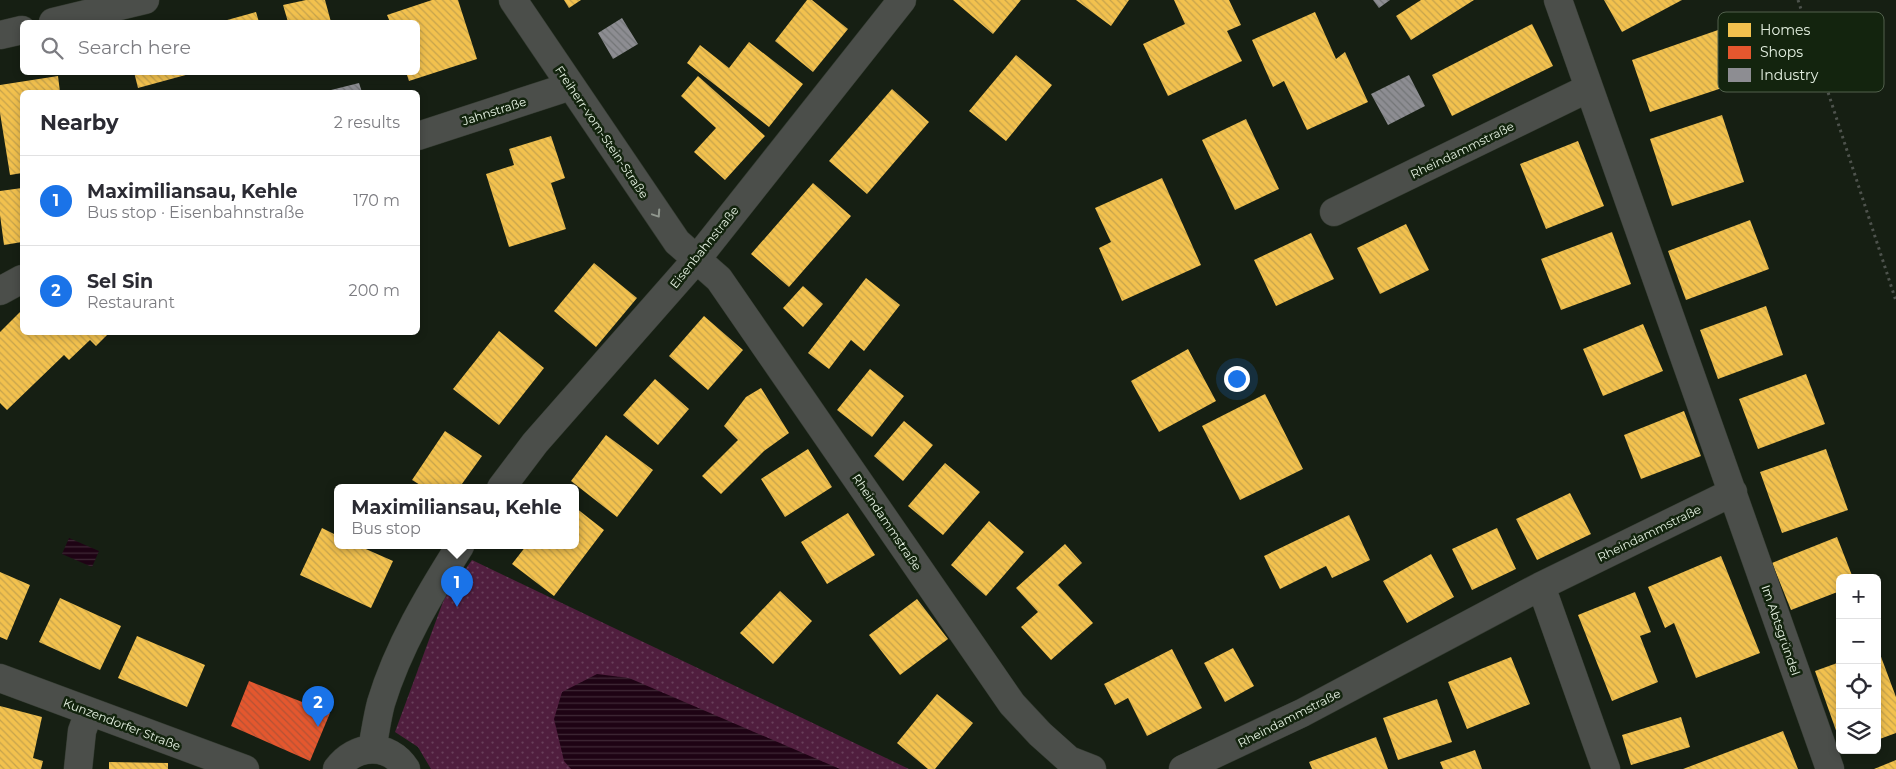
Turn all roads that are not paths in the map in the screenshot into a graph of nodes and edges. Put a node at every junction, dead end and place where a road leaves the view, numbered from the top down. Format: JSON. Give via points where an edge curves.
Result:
{"nodes":[{"id":1,"x":145,"y":0,"type":"edge"},
{"id":2,"x":513,"y":0,"type":"edge"},
{"id":3,"x":902,"y":0,"type":"edge"},
{"id":4,"x":1558,"y":0,"type":"edge"},
{"id":5,"x":61,"y":20,"type":"edge"},
{"id":6,"x":20,"y":30,"type":"edge"},
{"id":7,"x":0,"y":35,"type":"edge"},
{"id":8,"x":572,"y":86,"type":"junction"},
{"id":9,"x":1589,"y":88,"type":"junction"},
{"id":10,"x":420,"y":135,"type":"edge"},
{"id":11,"x":1334,"y":212,"type":"dead end"},
{"id":12,"x":696,"y":260,"type":"junction"},
{"id":13,"x":20,"y":280,"type":"edge"},
{"id":14,"x":0,"y":291,"type":"edge"},
{"id":15,"x":504,"y":484,"type":"edge"},
{"id":16,"x":1733,"y":492,"type":"junction"},
{"id":17,"x":458,"y":549,"type":"edge"},
{"id":18,"x":1541,"y":586,"type":"junction"},
{"id":19,"x":0,"y":678,"type":"edge"},
{"id":20,"x":89,"y":712,"type":"junction"},
{"id":21,"x":372,"y":749,"type":"junction"},
{"id":22,"x":78,"y":769,"type":"edge"},
{"id":23,"x":245,"y":769,"type":"edge"},
{"id":24,"x":337,"y":769,"type":"edge"},
{"id":25,"x":406,"y":769,"type":"edge"},
{"id":26,"x":1092,"y":769,"type":"edge"},
{"id":27,"x":1183,"y":769,"type":"edge"},
{"id":28,"x":1606,"y":769,"type":"edge"},
{"id":29,"x":1830,"y":769,"type":"edge"}],
"edges":[{"from":1,"to":5,"type":"street"},
{"from":2,"to":8,"type":"street","name":"Freiherr-vom-Stein-Straße"},
{"from":3,"to":12,"type":"street","name":"Eisenbahnstraße"},
{"from":4,"to":9,"type":"street"},
{"from":6,"to":7,"type":"street"},
{"from":8,"to":10,"type":"street","name":"Jahnstraße"},
{"from":8,"to":12,"type":"street","name":"Freiherr-vom-Stein-Straße","one_way":true,"via":[[677,242]]},
{"from":9,"to":11,"type":"street","name":"Rheindammstraße"},
{"from":9,"to":16,"type":"street"},
{"from":12,"to":15,"type":"street","name":"Eisenbahnstraße","via":[[535,443]]},
{"from":12,"to":26,"type":"street","name":"Rheindammstraße","via":[[720,279],[1012,704],[1068,760]]},
{"from":13,"to":14,"type":"street"},
{"from":16,"to":18,"type":"street","name":"Rheindammstraße"},
{"from":16,"to":29,"type":"street","name":"Im Abtsgründel"},
{"from":17,"to":21,"type":"street","via":[[434,587],[398,657],[381,704]]},
{"from":18,"to":27,"type":"street","name":"Rheindammstraße","via":[[1302,713]]},
{"from":18,"to":28,"type":"street"},
{"from":19,"to":20,"type":"street","name":"Kunzendorfer Straße"},
{"from":20,"to":22,"type":"street","via":[[82,731]]},
{"from":20,"to":23,"type":"street","name":"Kunzendorfer Straße"},
{"from":21,"to":24,"type":"street","via":[[359,751]]},
{"from":21,"to":25,"type":"street","via":[[385,751],[397,758]]}]}
